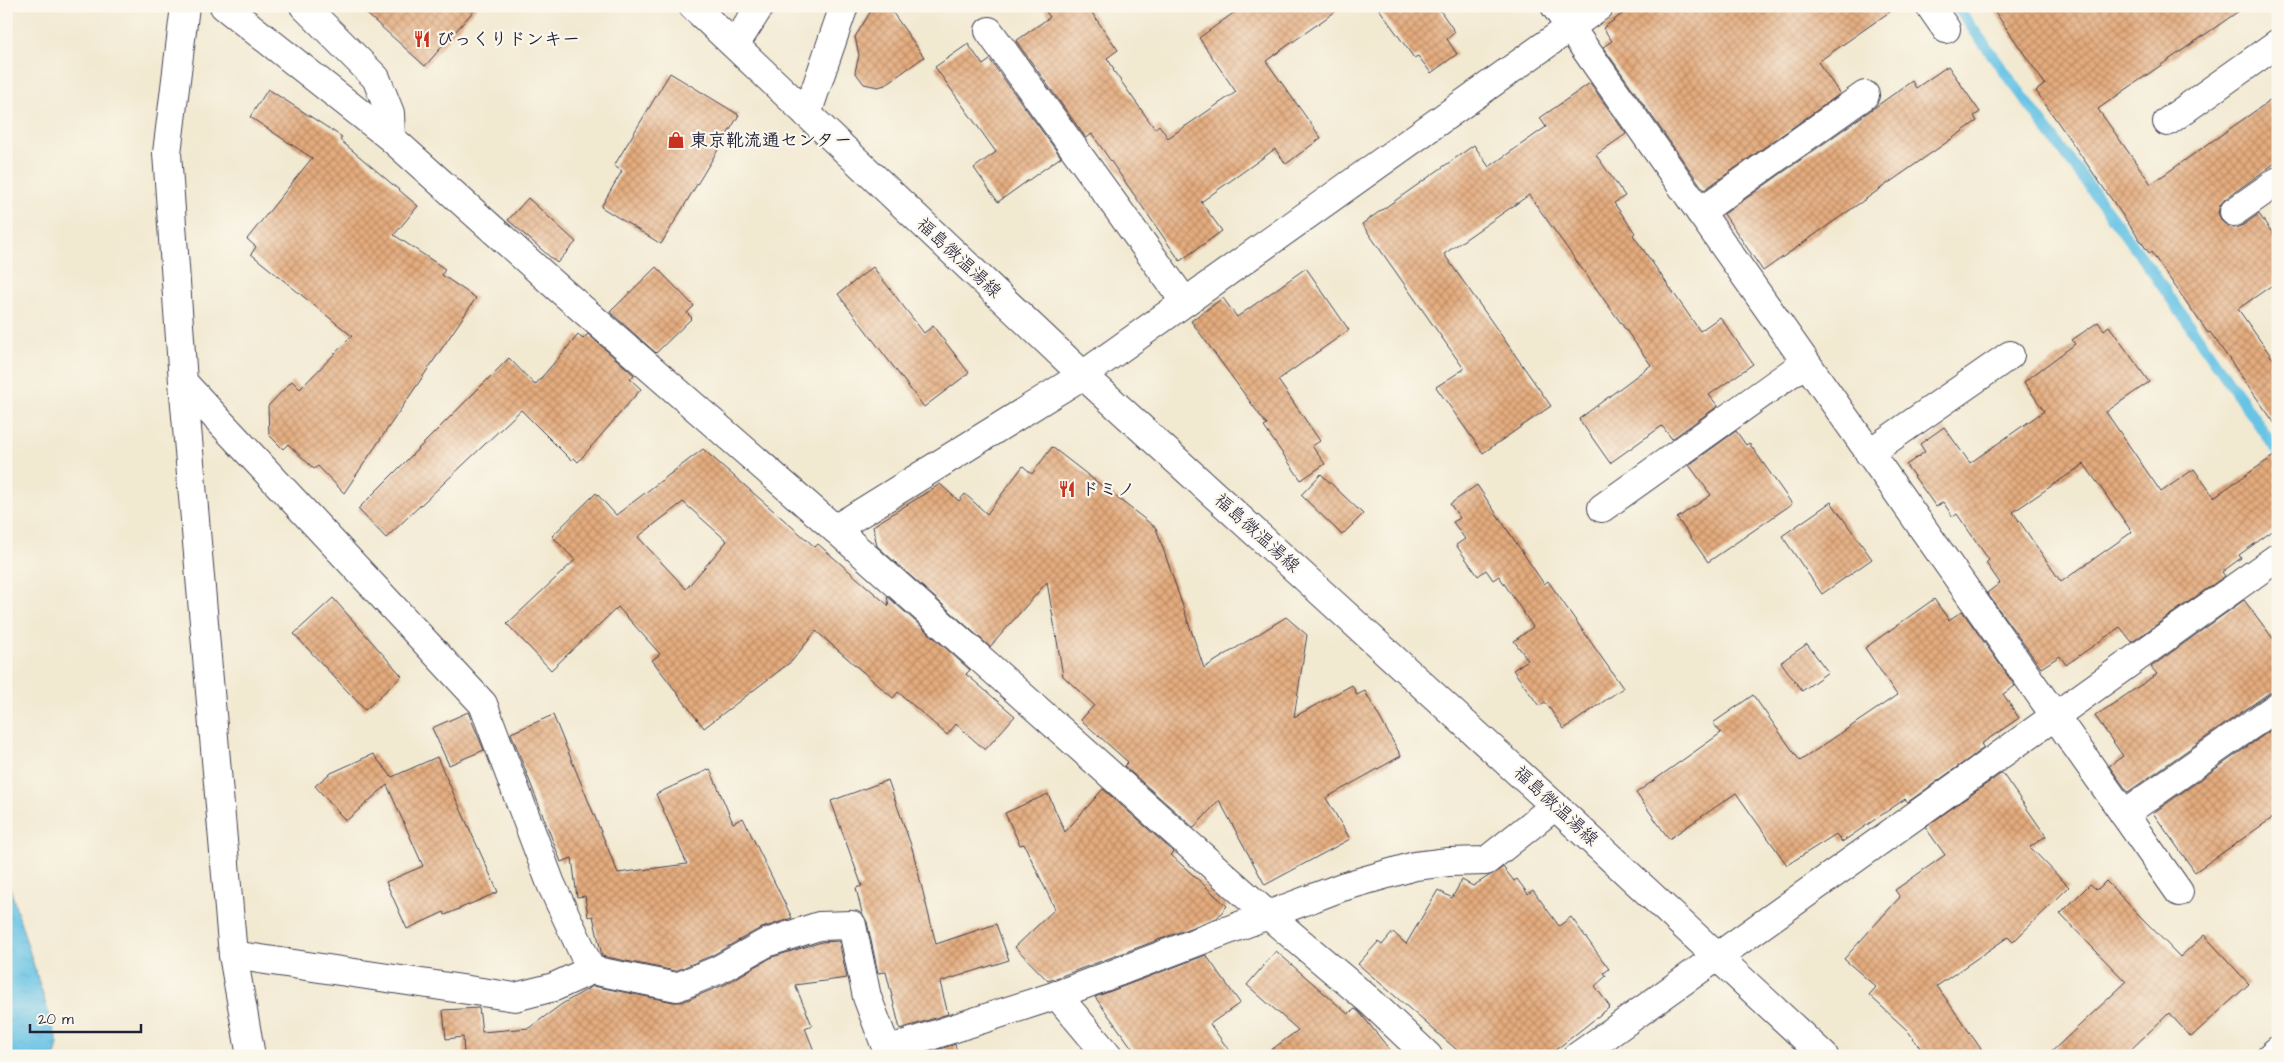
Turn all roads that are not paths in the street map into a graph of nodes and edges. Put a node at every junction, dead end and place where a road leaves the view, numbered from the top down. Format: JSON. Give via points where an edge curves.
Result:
{"nodes":[{"id":1,"x":185,"y":6,"type":"edge"},
{"id":2,"x":224,"y":6,"type":"edge"},
{"id":3,"x":304,"y":6,"type":"edge"},
{"id":4,"x":693,"y":6,"type":"edge"},
{"id":5,"x":760,"y":6,"type":"edge"},
{"id":6,"x":844,"y":6,"type":"edge"},
{"id":7,"x":1600,"y":6,"type":"edge"},
{"id":8,"x":1930,"y":6,"type":"edge"},
{"id":9,"x":1562,"y":17,"type":"edge"},
{"id":10,"x":1946,"y":28,"type":"dead end"},
{"id":11,"x":989,"y":31,"type":"dead end"},
{"id":12,"x":2278,"y":42,"type":"edge"},
{"id":13,"x":735,"y":45,"type":"junction"},
{"id":14,"x":1865,"y":95,"type":"dead end"},
{"id":15,"x":806,"y":114,"type":"junction"},
{"id":16,"x":2167,"y":122,"type":"dead end"},
{"id":17,"x":392,"y":138,"type":"junction"},
{"id":18,"x":2278,"y":181,"type":"edge"},
{"id":19,"x":1700,"y":212,"type":"junction"},
{"id":20,"x":2234,"y":212,"type":"dead end"},
{"id":21,"x":1186,"y":302,"type":"junction"},
{"id":22,"x":2010,"y":355,"type":"dead end"},
{"id":23,"x":1805,"y":363,"type":"junction"},
{"id":24,"x":1083,"y":375,"type":"junction"},
{"id":25,"x":183,"y":382,"type":"junction"},
{"id":26,"x":1869,"y":452,"type":"junction"},
{"id":27,"x":1602,"y":508,"type":"dead end"},
{"id":28,"x":835,"y":529,"type":"junction"},
{"id":29,"x":2278,"y":557,"type":"edge"},
{"id":30,"x":2278,"y":706,"type":"edge"},
{"id":31,"x":2054,"y":716,"type":"junction"},
{"id":32,"x":1555,"y":806,"type":"junction"},
{"id":33,"x":2124,"y":814,"type":"junction"},
{"id":34,"x":2179,"y":892,"type":"dead end"},
{"id":35,"x":1268,"y":915,"type":"junction"},
{"id":36,"x":233,"y":955,"type":"junction"},
{"id":37,"x":1716,"y":955,"type":"junction"},
{"id":38,"x":591,"y":970,"type":"junction"},
{"id":39,"x":1057,"y":995,"type":"junction"},
{"id":40,"x":2278,"y":1050,"type":"edge"},
{"id":41,"x":251,"y":1056,"type":"edge"},
{"id":42,"x":1108,"y":1056,"type":"edge"},
{"id":43,"x":1428,"y":1056,"type":"edge"},
{"id":44,"x":1578,"y":1056,"type":"edge"},
{"id":45,"x":1824,"y":1056,"type":"edge"},
{"id":46,"x":2271,"y":1056,"type":"edge"}],
"edges":[{"from":1,"to":25,"type":"street","via":[[167,153]]},
{"from":2,"to":17,"type":"street"},
{"from":3,"to":17,"type":"street","via":[[376,78],[390,113]]},
{"from":4,"to":13,"type":"street","name":"福島微温湯線"},
{"from":5,"to":13,"type":"street"},
{"from":6,"to":15,"type":"street"},
{"from":7,"to":9,"type":"street"},
{"from":8,"to":10,"type":"street"},
{"from":9,"to":19,"type":"street"},
{"from":9,"to":21,"type":"street"},
{"from":11,"to":21,"type":"street"},
{"from":12,"to":16,"type":"street"},
{"from":13,"to":15,"type":"street","name":"福島微温湯線"},
{"from":14,"to":19,"type":"street"},
{"from":15,"to":24,"type":"street","name":"福島微温湯線"},
{"from":17,"to":28,"type":"street","via":[[557,287]]},
{"from":18,"to":20,"type":"street"},
{"from":19,"to":23,"type":"street"},
{"from":21,"to":24,"type":"street"},
{"from":22,"to":26,"type":"street"},
{"from":23,"to":26,"type":"street"},
{"from":23,"to":27,"type":"street"},
{"from":24,"to":28,"type":"street"},
{"from":24,"to":32,"type":"street","name":"福島微温湯線"},
{"from":25,"to":36,"type":"street"},
{"from":25,"to":38,"type":"street","via":[[483,704],[551,884]]},
{"from":26,"to":31,"type":"street"},
{"from":28,"to":35,"type":"street"},
{"from":29,"to":31,"type":"street"},
{"from":30,"to":33,"type":"street"},
{"from":31,"to":33,"type":"street"},
{"from":31,"to":37,"type":"street"},
{"from":32,"to":35,"type":"street","via":[[1486,861],[1448,862],[1398,870]]},
{"from":32,"to":37,"type":"street","name":"福島微温湯線"},
{"from":33,"to":34,"type":"street"},
{"from":35,"to":39,"type":"street"},
{"from":35,"to":43,"type":"street","via":[[1370,1001]]},
{"from":36,"to":38,"type":"street","via":[[515,997],[554,987]]},
{"from":36,"to":41,"type":"street"},
{"from":37,"to":44,"type":"street"},
{"from":37,"to":45,"type":"street","name":"福島微温湯線"},
{"from":38,"to":39,"type":"street","via":[[677,987],[718,970],[766,943],[819,926],[852,925],[867,997],[887,1050]]},
{"from":39,"to":42,"type":"street"},
{"from":40,"to":46,"type":"street"}]}
